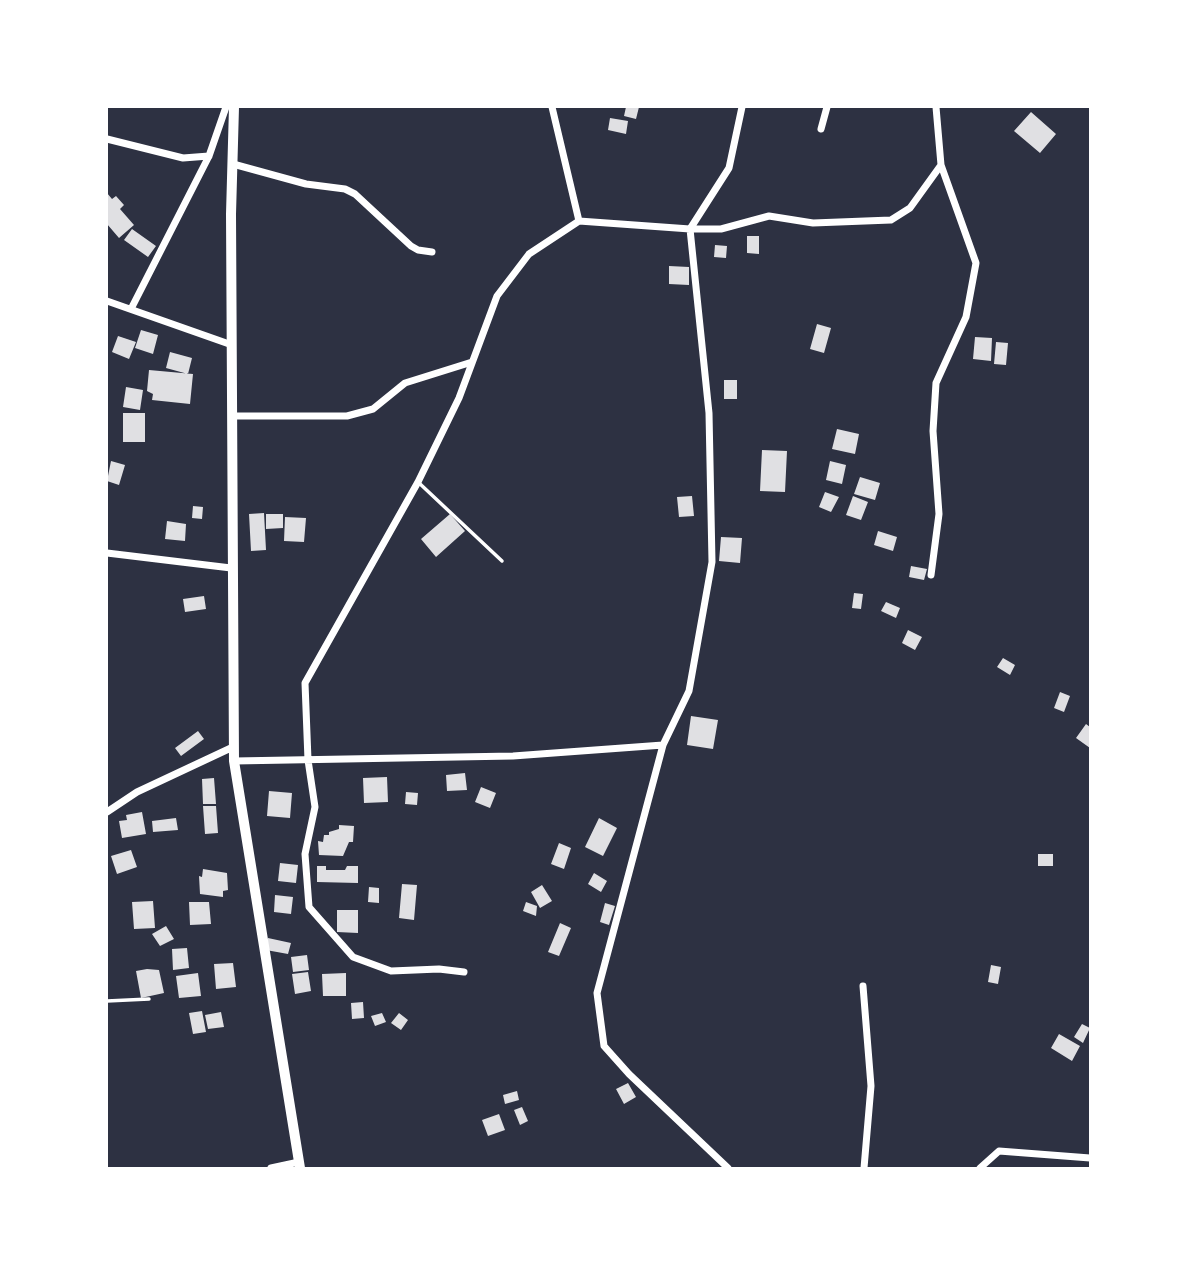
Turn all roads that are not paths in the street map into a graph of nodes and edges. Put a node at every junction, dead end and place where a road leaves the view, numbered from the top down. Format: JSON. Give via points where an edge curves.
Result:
{"nodes":[{"id":1,"x":226,"y":107,"type":"edge"},
{"id":2,"x":234,"y":107,"type":"edge"},
{"id":3,"x":552,"y":107,"type":"edge"},
{"id":4,"x":742,"y":107,"type":"edge"},
{"id":5,"x":827,"y":107,"type":"edge"},
{"id":6,"x":936,"y":107,"type":"edge"},
{"id":7,"x":821,"y":129,"type":"dead end"},
{"id":8,"x":107,"y":140,"type":"edge"},
{"id":9,"x":209,"y":156,"type":"junction"},
{"id":10,"x":233,"y":164,"type":"junction"},
{"id":11,"x":941,"y":164,"type":"junction"},
{"id":12,"x":579,"y":221,"type":"junction"},
{"id":13,"x":690,"y":229,"type":"junction"},
{"id":14,"x":432,"y":252,"type":"dead end"},
{"id":15,"x":107,"y":300,"type":"edge"},
{"id":16,"x":131,"y":309,"type":"junction"},
{"id":17,"x":232,"y":345,"type":"junction"},
{"id":18,"x":472,"y":362,"type":"junction"},
{"id":19,"x":232,"y":416,"type":"junction"},
{"id":20,"x":418,"y":482,"type":"junction"},
{"id":21,"x":107,"y":553,"type":"edge"},
{"id":22,"x":502,"y":561,"type":"dead end"},
{"id":23,"x":231,"y":568,"type":"junction"},
{"id":24,"x":931,"y":575,"type":"dead end"},
{"id":25,"x":663,"y":745,"type":"junction"},
{"id":26,"x":233,"y":747,"type":"junction"},
{"id":27,"x":308,"y":760,"type":"junction"},
{"id":28,"x":234,"y":761,"type":"junction"},
{"id":29,"x":107,"y":812,"type":"edge"},
{"id":30,"x":464,"y":972,"type":"dead end"},
{"id":31,"x":863,"y":986,"type":"dead end"},
{"id":32,"x":149,"y":999,"type":"dead end"},
{"id":33,"x":107,"y":1001,"type":"edge"},
{"id":34,"x":1090,"y":1158,"type":"edge"},
{"id":35,"x":299,"y":1165,"type":"edge"},
{"id":36,"x":271,"y":1168,"type":"edge"},
{"id":37,"x":728,"y":1168,"type":"edge"},
{"id":38,"x":864,"y":1168,"type":"edge"},
{"id":39,"x":979,"y":1168,"type":"edge"}],
"edges":[{"from":1,"to":9,"type":"street"},
{"from":2,"to":10,"type":"main road"},
{"from":3,"to":12,"type":"street"},
{"from":4,"to":13,"type":"street","via":[[729,168]]},
{"from":5,"to":7,"type":"street"},
{"from":6,"to":11,"type":"street"},
{"from":8,"to":9,"type":"street","via":[[183,158]]},
{"from":9,"to":16,"type":"street"},
{"from":10,"to":14,"type":"street","via":[[306,184],[345,189],[411,246]]},
{"from":10,"to":17,"type":"main road"},
{"from":11,"to":13,"type":"street","via":[[910,208],[891,220],[813,223],[769,216],[722,229]]},
{"from":11,"to":24,"type":"street","via":[[976,263],[965,317],[936,383],[933,431],[939,514]]},
{"from":12,"to":13,"type":"street"},
{"from":12,"to":18,"type":"street","via":[[529,254],[497,296]]},
{"from":13,"to":25,"type":"street","via":[[709,413],[712,562],[689,691]]},
{"from":15,"to":16,"type":"street"},
{"from":16,"to":17,"type":"street"},
{"from":17,"to":19,"type":"main road"},
{"from":18,"to":19,"type":"street","via":[[405,383],[373,409],[348,416]]},
{"from":18,"to":20,"type":"street"},
{"from":19,"to":23,"type":"main road"},
{"from":20,"to":22,"type":"lane"},
{"from":20,"to":27,"type":"street","via":[[305,683]]},
{"from":21,"to":23,"type":"street"},
{"from":23,"to":26,"type":"main road"},
{"from":25,"to":27,"type":"street","via":[[513,756]]},
{"from":25,"to":37,"type":"street","via":[[597,993],[604,1046]]},
{"from":26,"to":28,"type":"main road"},
{"from":26,"to":29,"type":"street","via":[[137,792]]},
{"from":27,"to":28,"type":"street"},
{"from":27,"to":30,"type":"street","via":[[315,807],[305,854],[309,908],[353,957],[391,971]]},
{"from":28,"to":35,"type":"main road"},
{"from":31,"to":38,"type":"street","via":[[871,1086]]},
{"from":32,"to":33,"type":"lane"},
{"from":34,"to":39,"type":"street","via":[[999,1150]]},
{"from":35,"to":36,"type":"street"}]}
